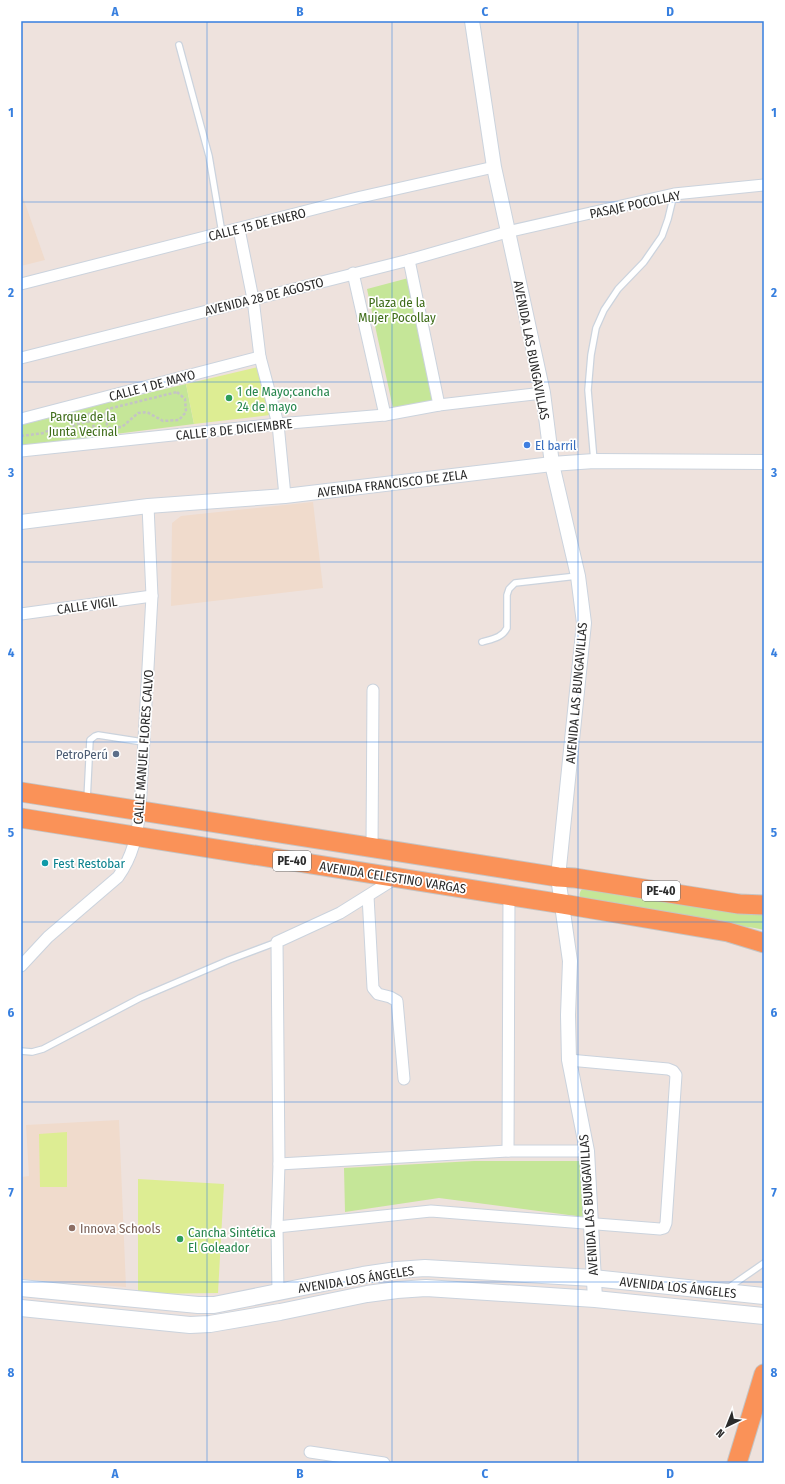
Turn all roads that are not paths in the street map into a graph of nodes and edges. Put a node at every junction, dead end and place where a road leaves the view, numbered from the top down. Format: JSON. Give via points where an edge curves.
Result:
{"nodes":[{"id":1,"x":472,"y":21,"type":"edge"},
{"id":2,"x":179,"y":45,"type":"dead end"},
{"id":3,"x":494,"y":167,"type":"junction"},
{"id":4,"x":764,"y":185,"type":"edge"},
{"id":5,"x":674,"y":194,"type":"junction"},
{"id":6,"x":239,"y":229,"type":"junction"},
{"id":7,"x":507,"y":232,"type":"junction"},
{"id":8,"x":222,"y":233,"type":"junction"},
{"id":9,"x":409,"y":260,"type":"junction"},
{"id":10,"x":353,"y":273,"type":"junction"},
{"id":11,"x":21,"y":284,"type":"edge"},
{"id":12,"x":253,"y":299,"type":"junction"},
{"id":13,"x":260,"y":357,"type":"junction"},
{"id":14,"x":21,"y":358,"type":"edge"},
{"id":15,"x":543,"y":393,"type":"junction"},
{"id":16,"x":439,"y":405,"type":"junction"},
{"id":17,"x":385,"y":416,"type":"junction"},
{"id":18,"x":21,"y":419,"type":"edge"},
{"id":19,"x":278,"y":424,"type":"junction"},
{"id":20,"x":21,"y":452,"type":"edge"},
{"id":21,"x":594,"y":461,"type":"junction"},
{"id":22,"x":764,"y":462,"type":"edge"},
{"id":23,"x":552,"y":464,"type":"junction"},
{"id":24,"x":285,"y":496,"type":"junction"},
{"id":25,"x":148,"y":506,"type":"junction"},
{"id":26,"x":21,"y":522,"type":"edge"},
{"id":27,"x":578,"y":576,"type":"junction"},
{"id":28,"x":152,"y":596,"type":"junction"},
{"id":29,"x":21,"y":614,"type":"edge"},
{"id":30,"x":482,"y":642,"type":"dead end"},
{"id":31,"x":373,"y":690,"type":"dead end"},
{"id":32,"x":143,"y":742,"type":"junction"},
{"id":33,"x":21,"y":792,"type":"edge"},
{"id":34,"x":87,"y":802,"type":"junction"},
{"id":35,"x":140,"y":811,"type":"junction"},
{"id":36,"x":21,"y":818,"type":"edge"},
{"id":37,"x":137,"y":836,"type":"junction"},
{"id":38,"x":372,"y":848,"type":"junction"},
{"id":39,"x":431,"y":857,"type":"junction"},
{"id":40,"x":397,"y":877,"type":"junction"},
{"id":41,"x":558,"y":877,"type":"junction"},
{"id":42,"x":428,"y":882,"type":"junction"},
{"id":43,"x":509,"y":895,"type":"junction"},
{"id":44,"x":368,"y":896,"type":"junction"},
{"id":45,"x":563,"y":904,"type":"junction"},
{"id":46,"x":764,"y":904,"type":"edge"},
{"id":47,"x":277,"y":942,"type":"junction"},
{"id":48,"x":764,"y":943,"type":"edge"},
{"id":49,"x":21,"y":966,"type":"edge"},
{"id":50,"x":21,"y":1052,"type":"edge"},
{"id":51,"x":568,"y":1060,"type":"junction"},
{"id":52,"x":404,"y":1079,"type":"dead end"},
{"id":53,"x":508,"y":1151,"type":"junction"},
{"id":54,"x":587,"y":1151,"type":"junction"},
{"id":55,"x":279,"y":1164,"type":"junction"},
{"id":56,"x":592,"y":1224,"type":"junction"},
{"id":57,"x":277,"y":1227,"type":"junction"},
{"id":58,"x":764,"y":1263,"type":"edge"},
{"id":59,"x":593,"y":1278,"type":"junction"},
{"id":60,"x":21,"y":1288,"type":"edge"},
{"id":61,"x":724,"y":1291,"type":"junction"},
{"id":62,"x":278,"y":1292,"type":"junction"},
{"id":63,"x":764,"y":1296,"type":"edge"},
{"id":64,"x":595,"y":1299,"type":"junction"},
{"id":65,"x":226,"y":1302,"type":"junction"},
{"id":66,"x":21,"y":1308,"type":"edge"},
{"id":67,"x":764,"y":1316,"type":"edge"},
{"id":68,"x":229,"y":1321,"type":"junction"},
{"id":69,"x":764,"y":1374,"type":"edge"},
{"id":70,"x":310,"y":1452,"type":"dead end"},
{"id":71,"x":384,"y":1463,"type":"edge"},
{"id":72,"x":737,"y":1463,"type":"edge"}],
"edges":[{"from":1,"to":3,"type":"street","name":"AVENIDA LAS BUNGAVILLAS"},
{"from":2,"to":8,"type":"lane","via":[[209,156]]},
{"from":3,"to":6,"type":"street","name":"CALLE 15 DE ENERO","via":[[361,197]]},
{"from":3,"to":7,"type":"street","name":"AVENIDA LAS BUNGAVILLAS"},
{"from":4,"to":5,"type":"street","name":"PASAJE POCOLLAY"},
{"from":5,"to":7,"type":"street","name":"PASAJE POCOLLAY"},
{"from":5,"to":21,"type":"lane","via":[[662,236],[644,262],[618,289],[596,328],[588,390]]},
{"from":6,"to":8,"type":"street","name":"CALLE 15 DE ENERO"},
{"from":6,"to":12,"type":"street"},
{"from":7,"to":9,"type":"street","name":"AVENIDA 28 DE AGOSTO"},
{"from":7,"to":15,"type":"street","name":"AVENIDA LAS BUNGAVILLAS"},
{"from":8,"to":11,"type":"street","name":"CALLE 15 DE ENERO"},
{"from":9,"to":10,"type":"street","name":"AVENIDA 28 DE AGOSTO"},
{"from":9,"to":16,"type":"street"},
{"from":10,"to":12,"type":"street","name":"AVENIDA 28 DE AGOSTO"},
{"from":10,"to":17,"type":"street"},
{"from":12,"to":13,"type":"street"},
{"from":12,"to":14,"type":"street","name":"AVENIDA 28 DE AGOSTO"},
{"from":13,"to":18,"type":"street","name":"CALLE 1 DE MAYO"},
{"from":13,"to":19,"type":"street"},
{"from":15,"to":16,"type":"street","name":"CALLE 8 DE DICIEMBRE"},
{"from":15,"to":23,"type":"street","name":"AVENIDA LAS BUNGAVILLAS"},
{"from":16,"to":17,"type":"street","name":"CALLE 8 DE DICIEMBRE"},
{"from":17,"to":19,"type":"street","name":"CALLE 8 DE DICIEMBRE"},
{"from":19,"to":20,"type":"street","name":"CALLE 8 DE DICIEMBRE"},
{"from":19,"to":24,"type":"street"},
{"from":21,"to":22,"type":"street","name":"AVENIDA FRANCISCO DE ZELA"},
{"from":21,"to":23,"type":"street","name":"AVENIDA FRANCISCO DE ZELA"},
{"from":23,"to":24,"type":"street","name":"AVENIDA FRANCISCO DE ZELA"},
{"from":23,"to":27,"type":"street","name":"AVENIDA LAS BUNGAVILLAS"},
{"from":24,"to":25,"type":"street","name":"AVENIDA FRANCISCO DE ZELA"},
{"from":25,"to":26,"type":"street","name":"AVENIDA FRANCISCO DE ZELA"},
{"from":25,"to":28,"type":"street","name":"CALLE MANUEL FLORES CALVO"},
{"from":27,"to":30,"type":"lane","via":[[515,582],[507,595],[507,628],[499,637]]},
{"from":27,"to":41,"type":"street","name":"AVENIDA LAS BUNGAVILLAS","via":[[584,623]]},
{"from":28,"to":29,"type":"street","name":"CALLE VIGIL"},
{"from":28,"to":32,"type":"street","name":"CALLE MANUEL FLORES CALVO"},
{"from":31,"to":38,"type":"street"},
{"from":32,"to":34,"type":"lane","via":[[98,735],[90,740]]},
{"from":32,"to":35,"type":"street","name":"CALLE MANUEL FLORES CALVO"},
{"from":33,"to":34,"type":"highway","name":"AVENIDA CELESTINO VARGAS","number":"PE-40"},
{"from":34,"to":35,"type":"highway","name":"AVENIDA CELESTINO VARGAS","number":"PE-40"},
{"from":35,"to":37,"type":"street","name":"CALLE MANUEL FLORES CALVO"},
{"from":35,"to":38,"type":"highway","name":"AVENIDA CELESTINO VARGAS","number":"PE-40"},
{"from":36,"to":37,"type":"highway","name":"AVENIDA CELESTINO VARGAS","number":"PE-40"},
{"from":37,"to":40,"type":"highway","name":"AVENIDA CELESTINO VARGAS","number":"PE-40"},
{"from":37,"to":49,"type":"street","name":"CALLE MANUEL FLORES CALVO","via":[[118,877],[48,937]]},
{"from":38,"to":39,"type":"highway","name":"AVENIDA CELESTINO VARGAS","number":"PE-40"},
{"from":39,"to":41,"type":"highway","name":"AVENIDA CELESTINO VARGAS","number":"PE-40"},
{"from":39,"to":42,"type":"highway"},
{"from":40,"to":42,"type":"highway","name":"AVENIDA CELESTINO VARGAS","number":"PE-40"},
{"from":40,"to":44,"type":"street"},
{"from":41,"to":45,"type":"street","name":"AVENIDA LAS BUNGAVILLAS"},
{"from":41,"to":46,"type":"highway","name":"AVENIDA CELESTINO VARGAS","number":"PE-40","via":[[739,904]]},
{"from":42,"to":43,"type":"highway","name":"AVENIDA CELESTINO VARGAS","number":"PE-40"},
{"from":43,"to":45,"type":"highway","name":"AVENIDA CELESTINO VARGAS","number":"PE-40"},
{"from":43,"to":53,"type":"street"},
{"from":44,"to":47,"type":"street","via":[[340,913]]},
{"from":44,"to":52,"type":"street","via":[[373,988],[378,994],[397,1001]]},
{"from":45,"to":48,"type":"highway","name":"AVENIDA CELESTINO VARGAS","number":"PE-40","via":[[728,932]]},
{"from":45,"to":51,"type":"street","name":"AVENIDA LAS BUNGAVILLAS","via":[[570,960]]},
{"from":47,"to":50,"type":"lane","via":[[140,998],[43,1049]]},
{"from":47,"to":55,"type":"street"},
{"from":51,"to":54,"type":"street","name":"AVENIDA LAS BUNGAVILLAS"},
{"from":51,"to":56,"type":"street","via":[[668,1069],[676,1075],[664,1228],[660,1230]]},
{"from":53,"to":54,"type":"street"},
{"from":53,"to":55,"type":"street"},
{"from":54,"to":56,"type":"street","name":"AVENIDA LAS BUNGAVILLAS"},
{"from":55,"to":57,"type":"street"},
{"from":56,"to":57,"type":"street","via":[[431,1211]]},
{"from":56,"to":59,"type":"street","name":"AVENIDA LAS BUNGAVILLAS"},
{"from":57,"to":62,"type":"street"},
{"from":58,"to":61,"type":"lane"},
{"from":59,"to":61,"type":"main road","name":"AVENIDA LOS ÁNGELES"},
{"from":59,"to":62,"type":"main road","name":"AVENIDA LOS ÁNGELES","via":[[425,1268],[363,1275]]},
{"from":59,"to":64,"type":"street","name":"AVENIDA LAS BUNGAVILLAS"},
{"from":60,"to":65,"type":"main road","name":"AVENIDA LOS ÁNGELES","via":[[198,1305]]},
{"from":61,"to":63,"type":"main road","name":"AVENIDA LOS ÁNGELES"},
{"from":62,"to":65,"type":"main road","name":"AVENIDA LOS ÁNGELES"},
{"from":64,"to":67,"type":"main road","name":"AVENIDA LOS ÁNGELES"},
{"from":64,"to":68,"type":"main road","name":"AVENIDA LOS ÁNGELES","via":[[426,1288],[367,1294]]},
{"from":65,"to":68,"type":"main road"},
{"from":66,"to":68,"type":"main road","name":"AVENIDA LOS ÁNGELES","via":[[190,1325]]},
{"from":69,"to":72,"type":"highway"},
{"from":70,"to":71,"type":"street"}]}
